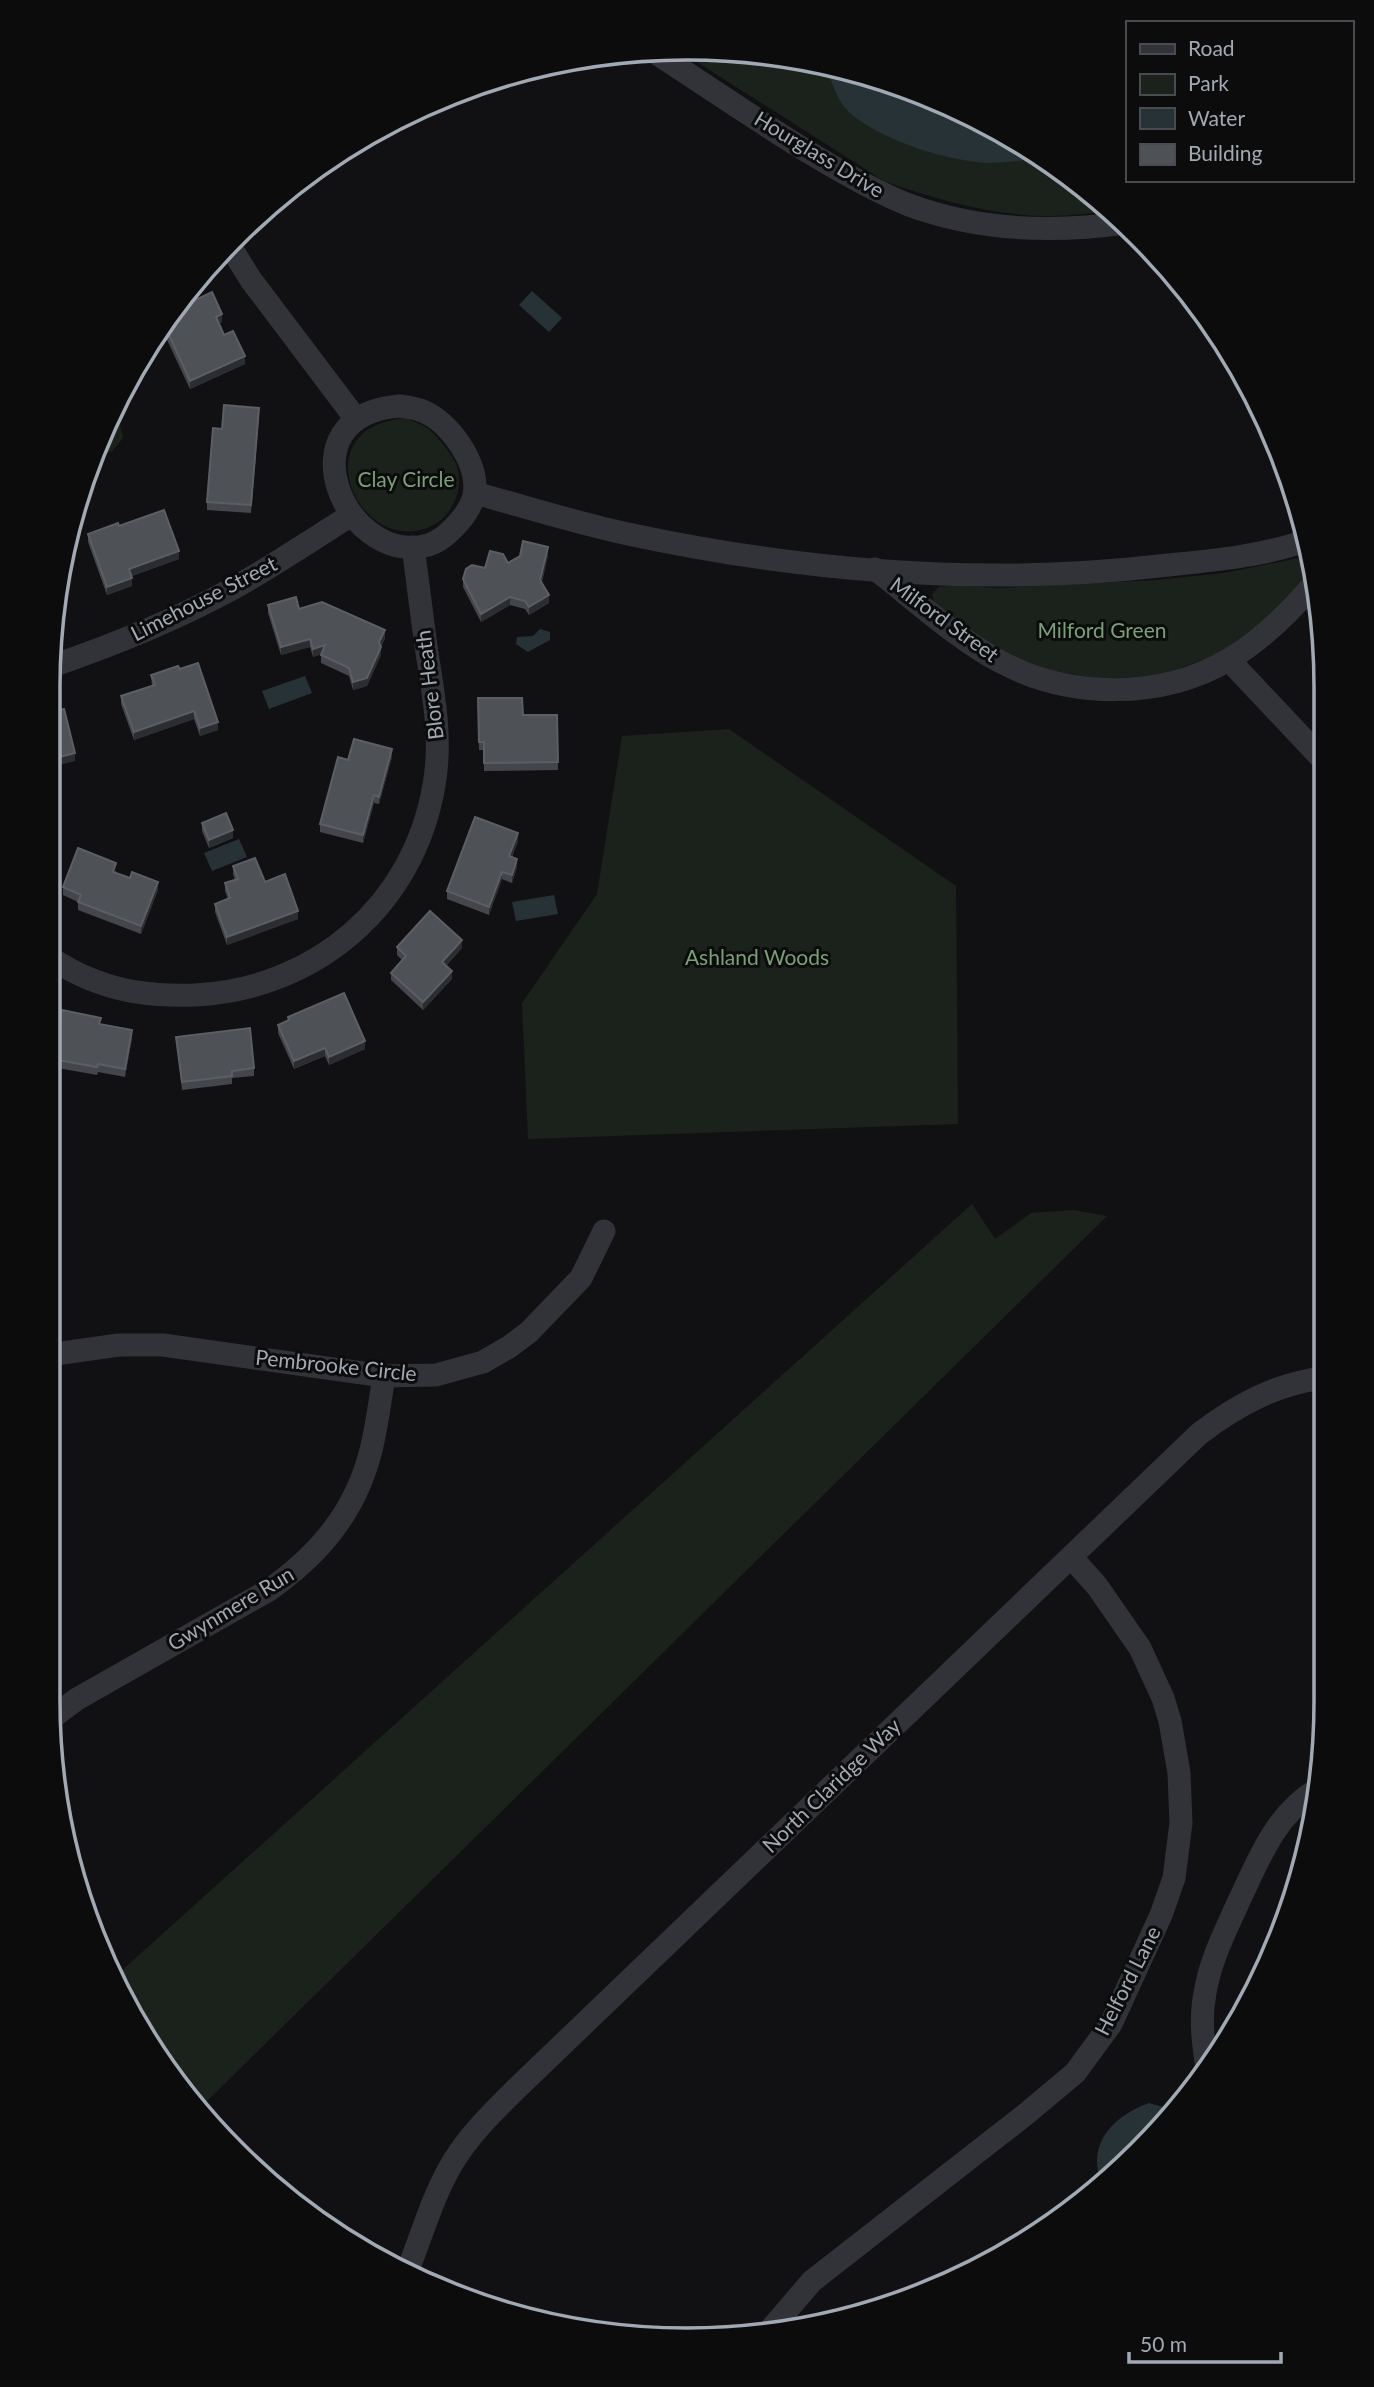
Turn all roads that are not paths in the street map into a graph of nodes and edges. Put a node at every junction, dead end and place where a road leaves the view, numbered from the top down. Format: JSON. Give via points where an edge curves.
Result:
{"nodes":[{"id":1,"x":667,"y":60,"type":"edge"},
{"id":2,"x":1111,"y":225,"type":"edge"},
{"id":3,"x":234,"y":253,"type":"edge"},
{"id":4,"x":356,"y":419,"type":"junction"},
{"id":5,"x":475,"y":493,"type":"junction"},
{"id":6,"x":351,"y":515,"type":"junction"},
{"id":7,"x":1297,"y":543,"type":"edge"},
{"id":8,"x":414,"y":547,"type":"junction"},
{"id":9,"x":875,"y":569,"type":"junction"},
{"id":10,"x":1307,"y":592,"type":"edge"},
{"id":11,"x":1229,"y":660,"type":"junction"},
{"id":12,"x":61,"y":663,"type":"edge"},
{"id":13,"x":1314,"y":750,"type":"edge"},
{"id":14,"x":60,"y":963,"type":"edge"},
{"id":15,"x":604,"y":1231,"type":"dead end"},
{"id":16,"x":60,"y":1353,"type":"edge"},
{"id":17,"x":384,"y":1376,"type":"junction"},
{"id":18,"x":1314,"y":1380,"type":"edge"},
{"id":19,"x":1072,"y":1558,"type":"junction"},
{"id":20,"x":60,"y":1711,"type":"edge"},
{"id":21,"x":1306,"y":1798,"type":"edge"},
{"id":22,"x":1207,"y":2052,"type":"edge"},
{"id":23,"x":410,"y":2264,"type":"edge"},
{"id":24,"x":778,"y":2320,"type":"edge"}],
"edges":[{"from":1,"to":2,"type":"street","name":"Hourglass Drive","via":[[792,142],[912,206],[990,225],[1079,229]]},
{"from":3,"to":4,"type":"street"},
{"from":4,"to":5,"type":"street","via":[[383,407],[399,406],[437,419],[470,463]]},
{"from":4,"to":6,"type":"street","via":[[338,443],[334,465],[335,480]]},
{"from":5,"to":8,"type":"street","via":[[452,531],[435,542]]},
{"from":5,"to":9,"type":"street","name":"Milford Street","via":[[685,545],[791,562]]},
{"from":6,"to":8,"type":"street","via":[[389,543]]},
{"from":6,"to":12,"type":"street","name":"Limehouse Street","via":[[190,610]]},
{"from":7,"to":9,"type":"street","name":"Milford Street","via":[[1217,560],[1088,572],[986,575]]},
{"from":8,"to":14,"type":"street","name":"Blore Heath","via":[[437,720],[436,770],[413,853],[375,910],[322,956],[276,979],[231,991],[178,996],[124,990]]},
{"from":9,"to":11,"type":"street","name":"Milford Street","via":[[978,648],[1035,677],[1062,684],[1101,689],[1165,684]]},
{"from":10,"to":11,"type":"street","name":"Milford Street","via":[[1273,626]]},
{"from":11,"to":13,"type":"street"},
{"from":15,"to":17,"type":"street","name":"Pembrooke Circle","via":[[581,1278],[509,1347],[483,1362],[436,1376]]},
{"from":16,"to":17,"type":"street","name":"Pembrooke Circle","via":[[119,1345],[163,1345]]},
{"from":17,"to":20,"type":"street","name":"Gwynmere Run","via":[[363,1478],[347,1512],[317,1550],[269,1590]]},
{"from":18,"to":19,"type":"street","name":"North Claridge Way","via":[[1262,1395],[1199,1434]]},
{"from":19,"to":23,"type":"street","name":"North Claridge Way","via":[[490,2115],[453,2162]]},
{"from":19,"to":24,"type":"street","name":"Helford Lane","via":[[1140,1648],[1170,1721],[1181,1823],[1174,1878],[1165,1905],[1111,2024],[1075,2073],[813,2281]]},
{"from":21,"to":22,"type":"street","via":[[1272,1835],[1213,1959],[1204,1996]]}]}
